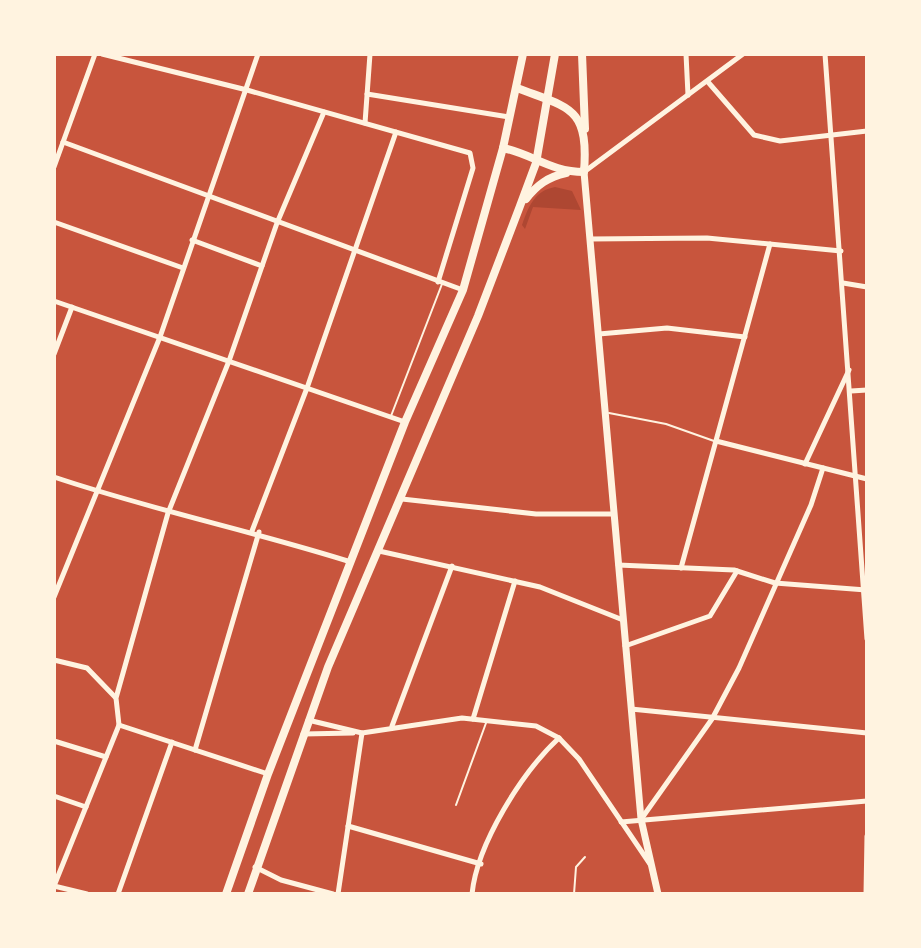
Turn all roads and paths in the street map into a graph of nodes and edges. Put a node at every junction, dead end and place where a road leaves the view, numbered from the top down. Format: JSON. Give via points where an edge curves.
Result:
{"nodes":[{"id":1,"x":95,"y":54,"type":"edge"},
{"id":2,"x":102,"y":54,"type":"edge"},
{"id":3,"x":258,"y":54,"type":"edge"},
{"id":4,"x":370,"y":54,"type":"edge"},
{"id":5,"x":523,"y":54,"type":"edge"},
{"id":6,"x":555,"y":54,"type":"edge"},
{"id":7,"x":582,"y":54,"type":"edge"},
{"id":8,"x":686,"y":54,"type":"edge"},
{"id":9,"x":743,"y":54,"type":"edge"},
{"id":10,"x":825,"y":54,"type":"edge"},
{"id":11,"x":708,"y":82,"type":"junction"},
{"id":12,"x":517,"y":88,"type":"junction"},
{"id":13,"x":247,"y":90,"type":"junction"},
{"id":14,"x":367,"y":94,"type":"junction"},
{"id":15,"x":688,"y":96,"type":"junction"},
{"id":16,"x":549,"y":97,"type":"junction"},
{"id":17,"x":324,"y":112,"type":"junction"},
{"id":18,"x":510,"y":117,"type":"junction"},
{"id":19,"x":365,"y":123,"type":"junction"},
{"id":20,"x":867,"y":131,"type":"edge"},
{"id":21,"x":396,"y":132,"type":"junction"},
{"id":22,"x":833,"y":135,"type":"junction"},
{"id":23,"x":63,"y":142,"type":"junction"},
{"id":24,"x":503,"y":148,"type":"junction"},
{"id":25,"x":586,"y":149,"type":"junction"},
{"id":26,"x":536,"y":163,"type":"junction"},
{"id":27,"x":54,"y":167,"type":"edge"},
{"id":28,"x":572,"y":172,"type":"junction"},
{"id":29,"x":584,"y":172,"type":"junction"},
{"id":30,"x":206,"y":197,"type":"junction"},
{"id":31,"x":520,"y":206,"type":"junction"},
{"id":32,"x":54,"y":222,"type":"edge"},
{"id":33,"x":277,"y":223,"type":"junction"},
{"id":34,"x":589,"y":239,"type":"junction"},
{"id":35,"x":192,"y":240,"type":"junction"},
{"id":36,"x":770,"y":244,"type":"junction"},
{"id":37,"x":356,"y":251,"type":"junction"},
{"id":38,"x":841,"y":251,"type":"junction"},
{"id":39,"x":262,"y":266,"type":"junction"},
{"id":40,"x":183,"y":268,"type":"junction"},
{"id":41,"x":440,"y":282,"type":"junction"},
{"id":42,"x":843,"y":283,"type":"junction"},
{"id":43,"x":867,"y":287,"type":"edge"},
{"id":44,"x":463,"y":290,"type":"junction"},
{"id":45,"x":54,"y":301,"type":"edge"},
{"id":46,"x":72,"y":307,"type":"junction"},
{"id":47,"x":597,"y":334,"type":"junction"},
{"id":48,"x":160,"y":337,"type":"junction"},
{"id":49,"x":745,"y":337,"type":"junction"},
{"id":50,"x":54,"y":354,"type":"edge"},
{"id":51,"x":229,"y":361,"type":"junction"},
{"id":52,"x":849,"y":369,"type":"junction"},
{"id":53,"x":307,"y":388,"type":"junction"},
{"id":54,"x":867,"y":390,"type":"edge"},
{"id":55,"x":851,"y":391,"type":"junction"},
{"id":56,"x":604,"y":412,"type":"junction"},
{"id":57,"x":391,"y":417,"type":"junction"},
{"id":58,"x":405,"y":422,"type":"junction"},
{"id":59,"x":716,"y":441,"type":"junction"},
{"id":60,"x":805,"y":464,"type":"junction"},
{"id":61,"x":823,"y":468,"type":"junction"},
{"id":62,"x":857,"y":476,"type":"junction"},
{"id":63,"x":54,"y":477,"type":"edge"},
{"id":64,"x":867,"y":479,"type":"edge"},
{"id":65,"x":96,"y":491,"type":"junction"},
{"id":66,"x":402,"y":499,"type":"junction"},
{"id":67,"x":168,"y":513,"type":"junction"},
{"id":68,"x":613,"y":514,"type":"junction"},
{"id":69,"x":256,"y":532,"type":"junction"},
{"id":70,"x":379,"y":551,"type":"junction"},
{"id":71,"x":352,"y":562,"type":"junction"},
{"id":72,"x":617,"y":565,"type":"junction"},
{"id":73,"x":452,"y":566,"type":"junction"},
{"id":74,"x":681,"y":568,"type":"junction"},
{"id":75,"x":737,"y":571,"type":"junction"},
{"id":76,"x":515,"y":581,"type":"junction"},
{"id":77,"x":775,"y":583,"type":"junction"},
{"id":78,"x":866,"y":590,"type":"edge"},
{"id":79,"x":54,"y":597,"type":"edge"},
{"id":80,"x":623,"y":620,"type":"junction"},
{"id":81,"x":867,"y":639,"type":"edge"},
{"id":82,"x":625,"y":646,"type":"junction"},
{"id":83,"x":54,"y":660,"type":"edge"},
{"id":84,"x":116,"y":698,"type":"junction"},
{"id":85,"x":631,"y":709,"type":"junction"},
{"id":86,"x":473,"y":719,"type":"junction"},
{"id":87,"x":712,"y":719,"type":"junction"},
{"id":88,"x":308,"y":720,"type":"junction"},
{"id":89,"x":486,"y":721,"type":"junction"},
{"id":90,"x":119,"y":725,"type":"junction"},
{"id":91,"x":391,"y":727,"type":"junction"},
{"id":92,"x":362,"y":733,"type":"junction"},
{"id":93,"x":867,"y":733,"type":"edge"},
{"id":94,"x":303,"y":734,"type":"junction"},
{"id":95,"x":559,"y":738,"type":"junction"},
{"id":96,"x":54,"y":741,"type":"edge"},
{"id":97,"x":172,"y":742,"type":"junction"},
{"id":98,"x":195,"y":750,"type":"junction"},
{"id":99,"x":106,"y":757,"type":"junction"},
{"id":100,"x":268,"y":774,"type":"junction"},
{"id":101,"x":54,"y":796,"type":"edge"},
{"id":102,"x":867,"y":801,"type":"edge"},
{"id":103,"x":456,"y":805,"type":"dead end"},
{"id":104,"x":86,"y":807,"type":"junction"},
{"id":105,"x":641,"y":819,"type":"junction"},
{"id":106,"x":620,"y":822,"type":"junction"},
{"id":107,"x":348,"y":826,"type":"junction"},
{"id":108,"x":867,"y":836,"type":"edge"},
{"id":109,"x":585,"y":857,"type":"dead end"},
{"id":110,"x":481,"y":864,"type":"junction"},
{"id":111,"x":255,"y":867,"type":"junction"},
{"id":112,"x":655,"y":871,"type":"junction"},
{"id":113,"x":867,"y":876,"type":"edge"},
{"id":114,"x":54,"y":886,"type":"edge"},
{"id":115,"x":87,"y":894,"type":"edge"},
{"id":116,"x":118,"y":894,"type":"edge"},
{"id":117,"x":226,"y":894,"type":"edge"},
{"id":118,"x":248,"y":894,"type":"edge"},
{"id":119,"x":335,"y":894,"type":"edge"},
{"id":120,"x":472,"y":894,"type":"edge"},
{"id":121,"x":574,"y":894,"type":"edge"},
{"id":122,"x":658,"y":894,"type":"edge"},
{"id":123,"x":866,"y":894,"type":"edge"}],
"edges":[{"from":1,"to":23,"type":"street"},
{"from":2,"to":13,"type":"street"},
{"from":3,"to":13,"type":"street"},
{"from":4,"to":14,"type":"street"},
{"from":5,"to":12,"type":"highway"},
{"from":6,"to":16,"type":"highway"},
{"from":7,"to":25,"type":"highway"},
{"from":8,"to":15,"type":"street"},
{"from":9,"to":11,"type":"street"},
{"from":10,"to":22,"type":"street"},
{"from":11,"to":15,"type":"street"},
{"from":11,"to":22,"type":"street","via":[[754,135],[780,141]]},
{"from":12,"to":16,"type":"highway"},
{"from":12,"to":18,"type":"highway"},
{"from":13,"to":17,"type":"street"},
{"from":13,"to":30,"type":"street"},
{"from":14,"to":18,"type":"street"},
{"from":14,"to":19,"type":"street"},
{"from":15,"to":29,"type":"street"},
{"from":16,"to":25,"type":"highway","via":[[566,105],[581,124]]},
{"from":16,"to":26,"type":"highway"},
{"from":17,"to":19,"type":"street"},
{"from":17,"to":33,"type":"street"},
{"from":18,"to":24,"type":"highway"},
{"from":19,"to":21,"type":"street"},
{"from":20,"to":22,"type":"street"},
{"from":21,"to":37,"type":"street"},
{"from":21,"to":41,"type":"street","via":[[470,153],[473,159]]},
{"from":22,"to":38,"type":"street"},
{"from":23,"to":27,"type":"street"},
{"from":23,"to":30,"type":"street"},
{"from":24,"to":26,"type":"highway"},
{"from":24,"to":44,"type":"highway"},
{"from":25,"to":29,"type":"highway"},
{"from":26,"to":28,"type":"highway"},
{"from":26,"to":31,"type":"highway"},
{"from":28,"to":29,"type":"highway"},
{"from":28,"to":31,"type":"highway","via":[[536,186]]},
{"from":29,"to":34,"type":"main road"},
{"from":30,"to":33,"type":"street"},
{"from":30,"to":35,"type":"street"},
{"from":31,"to":66,"type":"highway"},
{"from":32,"to":40,"type":"street"},
{"from":33,"to":37,"type":"street"},
{"from":33,"to":39,"type":"street"},
{"from":34,"to":36,"type":"street","via":[[707,238]]},
{"from":34,"to":47,"type":"main road"},
{"from":35,"to":39,"type":"street"},
{"from":35,"to":40,"type":"street"},
{"from":36,"to":38,"type":"street"},
{"from":36,"to":49,"type":"street"},
{"from":37,"to":41,"type":"street"},
{"from":37,"to":53,"type":"street"},
{"from":38,"to":42,"type":"street"},
{"from":39,"to":51,"type":"street"},
{"from":40,"to":48,"type":"street"},
{"from":41,"to":44,"type":"street"},
{"from":41,"to":57,"type":"lane"},
{"from":42,"to":43,"type":"street"},
{"from":42,"to":52,"type":"street"},
{"from":44,"to":58,"type":"highway"},
{"from":45,"to":46,"type":"street"},
{"from":46,"to":48,"type":"street"},
{"from":46,"to":50,"type":"street"},
{"from":47,"to":49,"type":"street","via":[[667,328]]},
{"from":47,"to":56,"type":"main road"},
{"from":48,"to":51,"type":"street"},
{"from":48,"to":65,"type":"street"},
{"from":49,"to":59,"type":"street"},
{"from":51,"to":53,"type":"street"},
{"from":51,"to":67,"type":"street"},
{"from":52,"to":55,"type":"street"},
{"from":52,"to":60,"type":"street"},
{"from":53,"to":57,"type":"street"},
{"from":53,"to":69,"type":"street"},
{"from":54,"to":55,"type":"street"},
{"from":55,"to":62,"type":"street"},
{"from":56,"to":59,"type":"lane"},
{"from":56,"to":68,"type":"main road"},
{"from":57,"to":58,"type":"street"},
{"from":58,"to":71,"type":"highway"},
{"from":59,"to":60,"type":"street"},
{"from":59,"to":74,"type":"street"},
{"from":60,"to":61,"type":"street"},
{"from":61,"to":62,"type":"street"},
{"from":61,"to":77,"type":"street"},
{"from":62,"to":64,"type":"street"},
{"from":62,"to":78,"type":"street"},
{"from":63,"to":65,"type":"street"},
{"from":65,"to":67,"type":"street"},
{"from":65,"to":79,"type":"street"},
{"from":66,"to":68,"type":"street","via":[[536,514]]},
{"from":66,"to":70,"type":"highway"},
{"from":67,"to":69,"type":"street"},
{"from":67,"to":84,"type":"street"},
{"from":68,"to":72,"type":"main road"},
{"from":69,"to":71,"type":"street"},
{"from":69,"to":98,"type":"street"},
{"from":70,"to":73,"type":"street"},
{"from":70,"to":88,"type":"highway"},
{"from":71,"to":100,"type":"highway"},
{"from":72,"to":74,"type":"street"},
{"from":72,"to":80,"type":"main road"},
{"from":73,"to":76,"type":"street"},
{"from":73,"to":91,"type":"street"},
{"from":74,"to":75,"type":"street"},
{"from":75,"to":77,"type":"street"},
{"from":75,"to":82,"type":"street","via":[[710,616]]},
{"from":76,"to":80,"type":"street"},
{"from":76,"to":86,"type":"street"},
{"from":77,"to":78,"type":"street"},
{"from":77,"to":87,"type":"street"},
{"from":78,"to":81,"type":"street"},
{"from":80,"to":82,"type":"main road"},
{"from":82,"to":85,"type":"main road"},
{"from":83,"to":84,"type":"street","via":[[87,668]]},
{"from":84,"to":90,"type":"street"},
{"from":85,"to":87,"type":"street"},
{"from":85,"to":105,"type":"main road"},
{"from":86,"to":89,"type":"street"},
{"from":86,"to":91,"type":"street"},
{"from":87,"to":93,"type":"street"},
{"from":87,"to":105,"type":"street"},
{"from":88,"to":92,"type":"street"},
{"from":88,"to":94,"type":"highway"},
{"from":89,"to":95,"type":"street","via":[[536,726]]},
{"from":89,"to":103,"type":"lane"},
{"from":90,"to":97,"type":"street"},
{"from":90,"to":99,"type":"street"},
{"from":91,"to":92,"type":"street"},
{"from":92,"to":94,"type":"street"},
{"from":92,"to":107,"type":"street"},
{"from":94,"to":111,"type":"highway"},
{"from":95,"to":106,"type":"street"},
{"from":95,"to":110,"type":"street","via":[[536,759],[489,835]]},
{"from":96,"to":99,"type":"street"},
{"from":97,"to":98,"type":"street"},
{"from":97,"to":116,"type":"street"},
{"from":98,"to":100,"type":"street"},
{"from":99,"to":104,"type":"street"},
{"from":100,"to":117,"type":"highway"},
{"from":101,"to":104,"type":"street"},
{"from":102,"to":105,"type":"street"},
{"from":104,"to":114,"type":"street"},
{"from":105,"to":106,"type":"street"},
{"from":105,"to":112,"type":"main road"},
{"from":106,"to":112,"type":"street"},
{"from":107,"to":110,"type":"street"},
{"from":107,"to":119,"type":"street"},
{"from":108,"to":113,"type":"street"},
{"from":109,"to":121,"type":"lane","via":[[576,867]]},
{"from":110,"to":120,"type":"street"},
{"from":111,"to":118,"type":"highway"},
{"from":111,"to":119,"type":"street","via":[[281,880]]},
{"from":112,"to":122,"type":"main road"},
{"from":113,"to":123,"type":"street"},
{"from":114,"to":115,"type":"street"}]}
